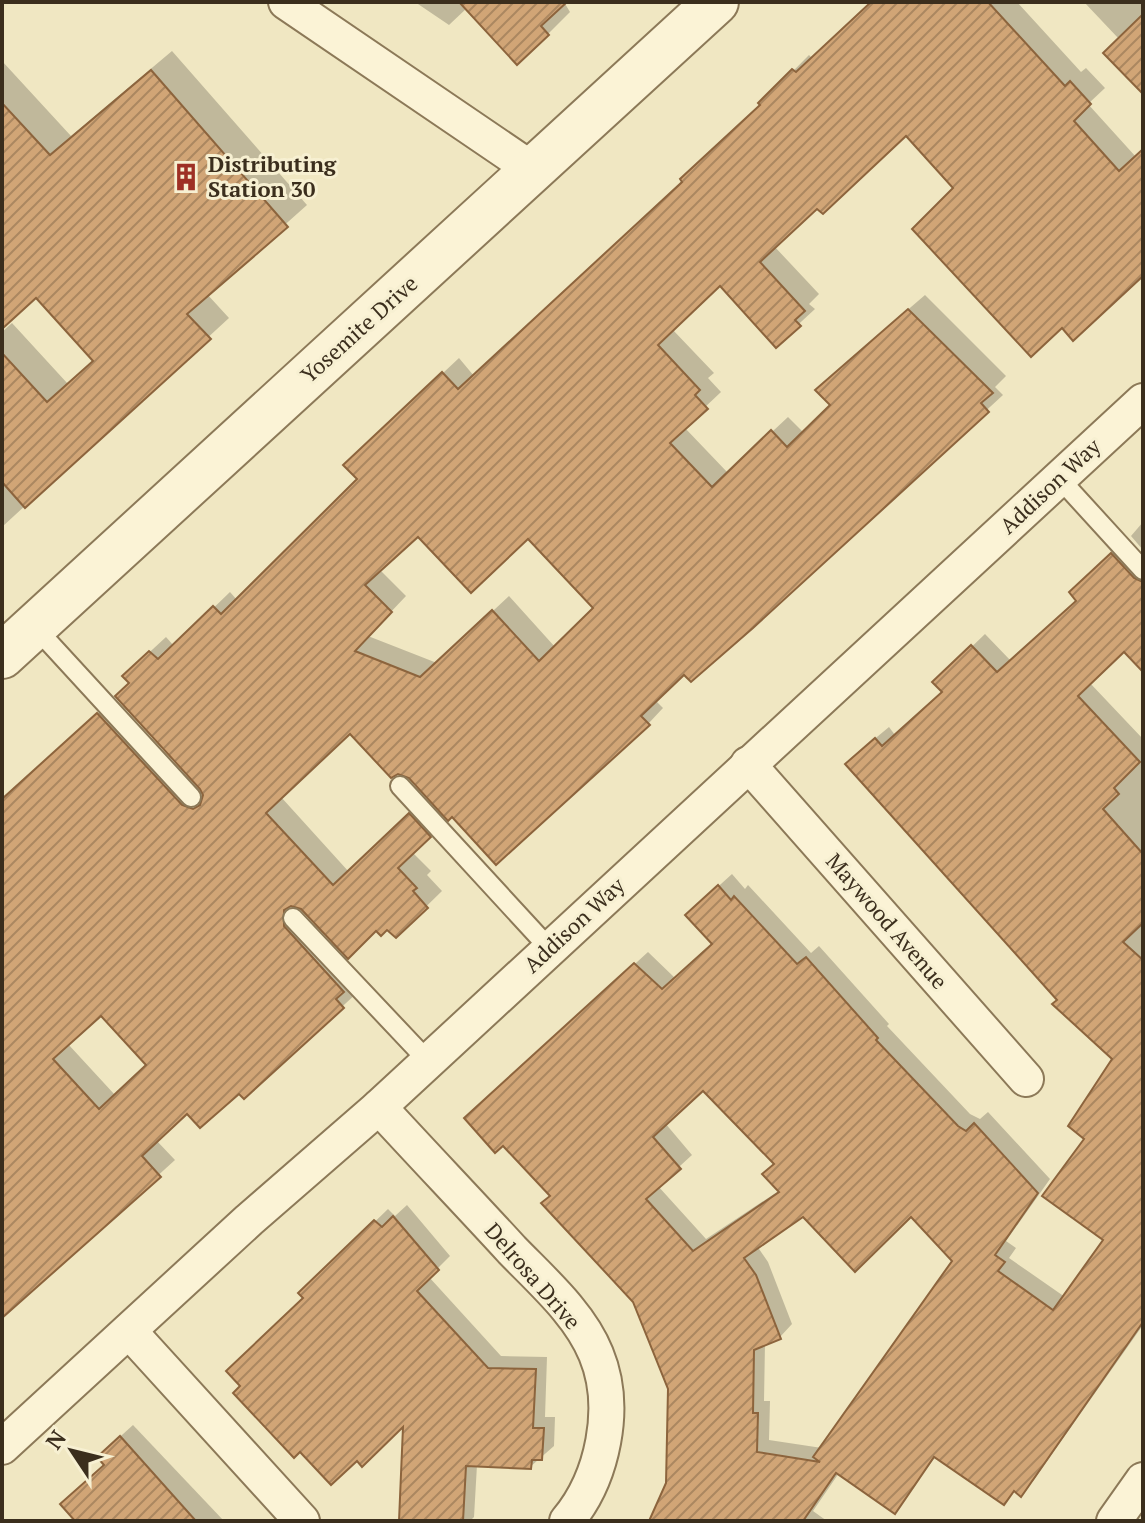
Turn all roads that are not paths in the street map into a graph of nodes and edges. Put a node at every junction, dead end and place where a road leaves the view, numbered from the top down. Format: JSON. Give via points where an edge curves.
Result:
{"nodes":[{"id":1,"x":286,"y":2,"type":"edge"},
{"id":2,"x":716,"y":2,"type":"edge"},
{"id":3,"x":533,"y":170,"type":"junction"},
{"id":4,"x":1143,"y":401,"type":"edge"},
{"id":5,"x":1059,"y":478,"type":"junction"},
{"id":6,"x":1143,"y":570,"type":"edge"},
{"id":7,"x":34,"y":626,"type":"junction"},
{"id":8,"x":2,"y":656,"type":"edge"},
{"id":9,"x":748,"y":764,"type":"junction"},
{"id":10,"x":400,"y":786,"type":"dead end"},
{"id":11,"x":191,"y":797,"type":"dead end"},
{"id":12,"x":293,"y":918,"type":"dead end"},
{"id":13,"x":549,"y":948,"type":"junction"},
{"id":14,"x":428,"y":1061,"type":"junction"},
{"id":15,"x":1026,"y":1079,"type":"dead end"},
{"id":16,"x":379,"y":1107,"type":"junction"},
{"id":17,"x":129,"y":1331,"type":"junction"},
{"id":18,"x":2,"y":1447,"type":"edge"},
{"id":19,"x":1143,"y":1480,"type":"edge"},
{"id":20,"x":302,"y":1521,"type":"edge"},
{"id":21,"x":567,"y":1521,"type":"edge"},
{"id":22,"x":1114,"y":1521,"type":"edge"}],
"edges":[{"from":1,"to":3,"type":"street"},
{"from":2,"to":3,"type":"street","name":"Yosemite Drive"},
{"from":3,"to":7,"type":"street","name":"Yosemite Drive"},
{"from":4,"to":5,"type":"street","name":"Addison Way"},
{"from":5,"to":6,"type":"lane"},
{"from":5,"to":9,"type":"street","name":"Addison Way"},
{"from":7,"to":8,"type":"street","name":"Yosemite Drive"},
{"from":7,"to":11,"type":"lane"},
{"from":9,"to":13,"type":"street","name":"Addison Way"},
{"from":9,"to":15,"type":"street","name":"Maywood Avenue"},
{"from":10,"to":13,"type":"lane"},
{"from":12,"to":14,"type":"lane"},
{"from":13,"to":14,"type":"street","name":"Addison Way"},
{"from":14,"to":16,"type":"street","name":"Addison Way"},
{"from":16,"to":17,"type":"street","name":"Addison Way"},
{"from":16,"to":21,"type":"street","name":"Delrosa Drive","via":[[568,1309],[596,1354],[608,1405],[599,1461]]},
{"from":17,"to":18,"type":"street","name":"Addison Way"},
{"from":17,"to":20,"type":"street"},
{"from":19,"to":22,"type":"street"}]}
